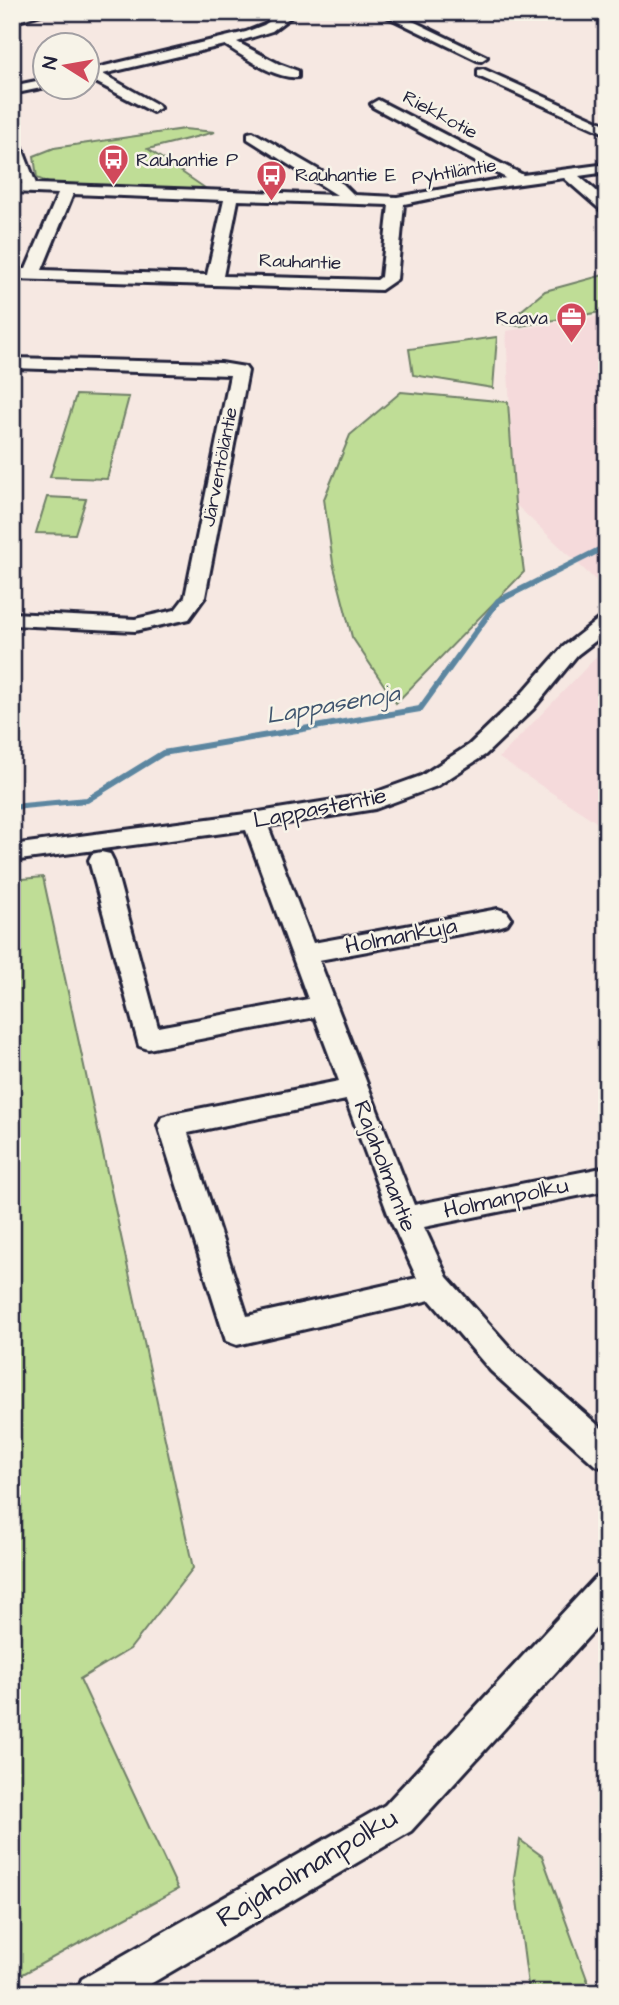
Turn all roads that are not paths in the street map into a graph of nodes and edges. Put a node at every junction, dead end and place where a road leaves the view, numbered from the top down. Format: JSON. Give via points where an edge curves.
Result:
{"nodes":[{"id":1,"x":42,"y":12,"type":"edge"},
{"id":2,"x":291,"y":12,"type":"edge"},
{"id":3,"x":384,"y":12,"type":"edge"},
{"id":4,"x":12,"y":19,"type":"edge"},
{"id":5,"x":227,"y":41,"type":"junction"},
{"id":6,"x":481,"y":57,"type":"dead end"},
{"id":7,"x":102,"y":70,"type":"edge"},
{"id":8,"x":483,"y":73,"type":"dead end"},
{"id":9,"x":293,"y":74,"type":"dead end"},
{"id":10,"x":102,"y":80,"type":"edge"},
{"id":11,"x":32,"y":86,"type":"edge"},
{"id":12,"x":12,"y":90,"type":"edge"},
{"id":13,"x":377,"y":104,"type":"dead end"},
{"id":14,"x":153,"y":108,"type":"dead end"},
{"id":15,"x":607,"y":130,"type":"edge"},
{"id":16,"x":253,"y":136,"type":"dead end"},
{"id":17,"x":12,"y":140,"type":"edge"},
{"id":18,"x":607,"y":168,"type":"edge"},
{"id":19,"x":568,"y":174,"type":"junction"},
{"id":20,"x":521,"y":180,"type":"junction"},
{"id":21,"x":12,"y":188,"type":"edge"},
{"id":22,"x":31,"y":189,"type":"junction"},
{"id":23,"x":67,"y":191,"type":"junction"},
{"id":24,"x":232,"y":196,"type":"junction"},
{"id":25,"x":349,"y":199,"type":"junction"},
{"id":26,"x":397,"y":201,"type":"junction"},
{"id":27,"x":607,"y":208,"type":"edge"},
{"id":28,"x":12,"y":274,"type":"edge"},
{"id":29,"x":32,"y":275,"type":"junction"},
{"id":30,"x":214,"y":279,"type":"junction"},
{"id":31,"x":12,"y":363,"type":"edge"},
{"id":32,"x":12,"y":619,"type":"edge"},
{"id":33,"x":607,"y":622,"type":"edge"},
{"id":34,"x":253,"y":821,"type":"junction"},
{"id":35,"x":12,"y":853,"type":"edge"},
{"id":36,"x":101,"y":860,"type":"dead end"},
{"id":37,"x":498,"y":918,"type":"dead end"},
{"id":38,"x":304,"y":954,"type":"junction"},
{"id":39,"x":324,"y":1006,"type":"junction"},
{"id":40,"x":355,"y":1088,"type":"junction"},
{"id":41,"x":607,"y":1178,"type":"edge"},
{"id":42,"x":405,"y":1219,"type":"junction"},
{"id":43,"x":436,"y":1286,"type":"junction"},
{"id":44,"x":607,"y":1454,"type":"edge"},
{"id":45,"x":607,"y":1590,"type":"edge"},
{"id":46,"x":96,"y":1993,"type":"edge"}],
"edges":[{"from":1,"to":4,"type":"street"},
{"from":2,"to":5,"type":"street","via":[[268,28]]},
{"from":3,"to":6,"type":"street"},
{"from":5,"to":7,"type":"street"},
{"from":5,"to":9,"type":"street"},
{"from":8,"to":15,"type":"street"},
{"from":10,"to":14,"type":"street"},
{"from":11,"to":12,"type":"street"},
{"from":13,"to":20,"type":"street","name":"Riekkotie"},
{"from":16,"to":25,"type":"street","via":[[338,187]]},
{"from":17,"to":22,"type":"street"},
{"from":18,"to":19,"type":"street","name":"Pyhtiläntie"},
{"from":19,"to":20,"type":"street","name":"Pyhtiläntie"},
{"from":19,"to":27,"type":"street"},
{"from":20,"to":26,"type":"street","name":"Pyhtiläntie"},
{"from":21,"to":22,"type":"street","name":"Pyhtiläntie"},
{"from":22,"to":23,"type":"street","name":"Pyhtiläntie"},
{"from":23,"to":24,"type":"street","name":"Pyhtiläntie"},
{"from":23,"to":29,"type":"street"},
{"from":24,"to":25,"type":"street","name":"Pyhtiläntie"},
{"from":24,"to":30,"type":"street"},
{"from":25,"to":26,"type":"street","name":"Pyhtiläntie"},
{"from":26,"to":30,"type":"street","name":"Rauhantie","via":[[389,279],[381,285]]},
{"from":28,"to":29,"type":"street","name":"Rauhantie"},
{"from":29,"to":30,"type":"street","name":"Rauhantie"},
{"from":31,"to":32,"type":"street","name":"Järventöläntie","via":[[239,371],[195,597],[182,615],[135,625]]},
{"from":33,"to":34,"type":"street","name":"Lappastentie","via":[[570,651],[477,750],[429,782],[375,801]]},
{"from":34,"to":35,"type":"street","name":"Lappastentie"},
{"from":34,"to":38,"type":"street","name":"Rajaholmantie"},
{"from":36,"to":39,"type":"street","via":[[148,1039]]},
{"from":37,"to":38,"type":"street","name":"Holmankuja"},
{"from":38,"to":39,"type":"street","name":"Rajaholmantie"},
{"from":39,"to":40,"type":"street","name":"Rajaholmantie"},
{"from":40,"to":42,"type":"street","name":"Rajaholmantie"},
{"from":40,"to":43,"type":"street","via":[[172,1125],[237,1332]]},
{"from":41,"to":42,"type":"street","name":"Holmanpolku"},
{"from":42,"to":43,"type":"street","name":"Rajaholmantie"},
{"from":43,"to":44,"type":"street","name":"Rajaholmantie","via":[[502,1361]]},
{"from":45,"to":46,"type":"street","name":"Rajaholmanpolku","via":[[398,1818]]}]}
